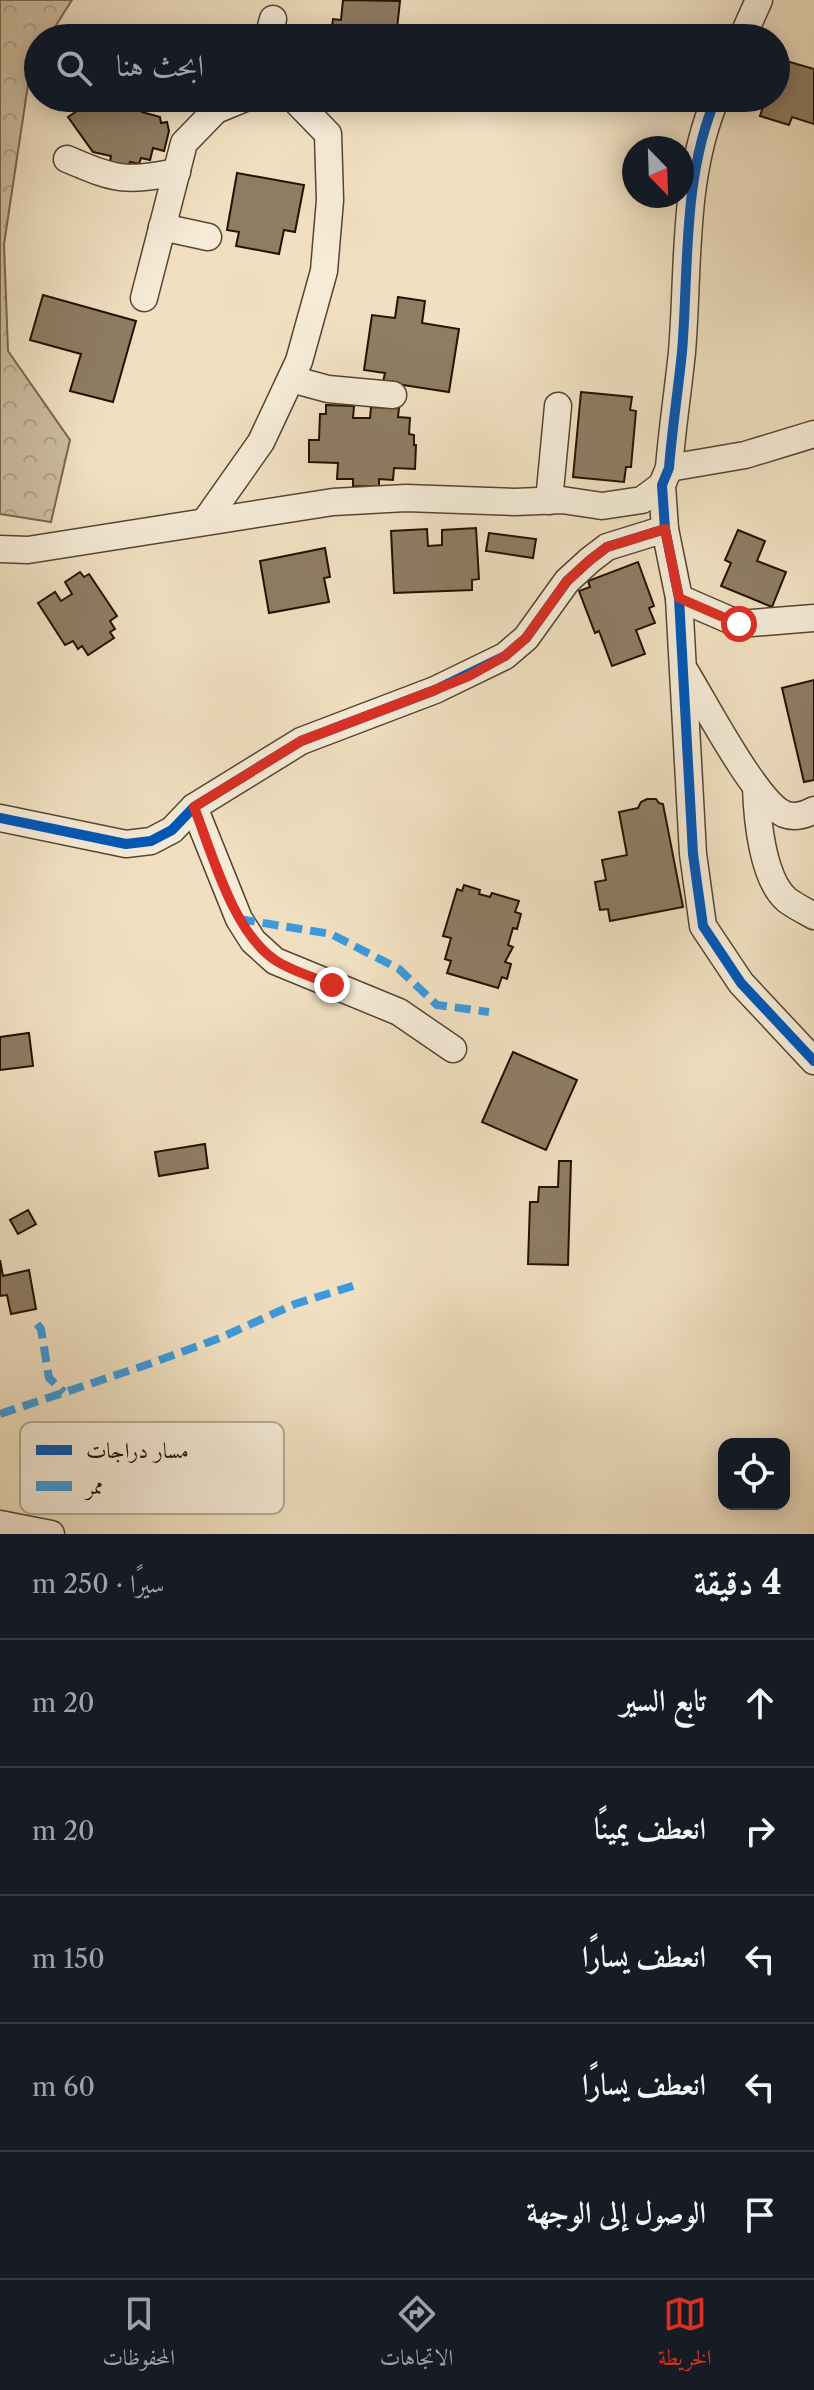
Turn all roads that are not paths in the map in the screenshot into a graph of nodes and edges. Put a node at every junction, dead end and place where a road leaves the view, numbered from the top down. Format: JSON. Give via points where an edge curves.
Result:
{"nodes":[{"id":1,"x":759,"y":0,"type":"edge"},
{"id":2,"x":748,"y":24,"type":"edge"},
{"id":3,"x":214,"y":112,"type":"edge"},
{"id":4,"x":307,"y":112,"type":"edge"},
{"id":5,"x":710,"y":112,"type":"edge"},
{"id":6,"x":67,"y":159,"type":"dead end"},
{"id":7,"x":177,"y":172,"type":"junction"},
{"id":8,"x":162,"y":227,"type":"junction"},
{"id":9,"x":208,"y":237,"type":"dead end"},
{"id":10,"x":144,"y":298,"type":"dead end"},
{"id":11,"x":291,"y":379,"type":"junction"},
{"id":12,"x":393,"y":395,"type":"dead end"},
{"id":13,"x":558,"y":406,"type":"dead end"},
{"id":14,"x":814,"y":434,"type":"edge"},
{"id":15,"x":665,"y":477,"type":"junction"},
{"id":16,"x":549,"y":501,"type":"junction"},
{"id":17,"x":206,"y":520,"type":"junction"},
{"id":18,"x":665,"y":529,"type":"junction"},
{"id":19,"x":0,"y":549,"type":"edge"},
{"id":20,"x":679,"y":598,"type":"junction"},
{"id":21,"x":814,"y":618,"type":"edge"},
{"id":22,"x":683,"y":668,"type":"junction"},
{"id":23,"x":756,"y":787,"type":"junction"},
{"id":24,"x":194,"y":807,"type":"junction"},
{"id":25,"x":814,"y":810,"type":"edge"},
{"id":26,"x":0,"y":818,"type":"edge"},
{"id":27,"x":814,"y":916,"type":"edge"},
{"id":28,"x":453,"y":1049,"type":"dead end"},
{"id":29,"x":814,"y":1061,"type":"edge"},
{"id":30,"x":0,"y":1524,"type":"edge"},
{"id":31,"x":51,"y":1534,"type":"edge"}],
"edges":[{"from":1,"to":2,"type":"street"},
{"from":3,"to":7,"type":"street","via":[[184,143]]},
{"from":4,"to":11,"type":"street","via":[[328,134],[330,200],[324,271]]},
{"from":5,"to":15,"type":"street","via":[[691,196],[682,355]]},
{"from":6,"to":7,"type":"street","via":[[114,178]]},
{"from":7,"to":8,"type":"street"},
{"from":8,"to":9,"type":"street"},
{"from":8,"to":10,"type":"street"},
{"from":11,"to":12,"type":"street","via":[[328,389]]},
{"from":11,"to":17,"type":"street","via":[[261,442]]},
{"from":13,"to":16,"type":"street"},
{"from":14,"to":15,"type":"street"},
{"from":15,"to":16,"type":"street","via":[[642,500],[602,506]]},
{"from":15,"to":18,"type":"street"},
{"from":16,"to":17,"type":"street","via":[[333,502]]},
{"from":17,"to":19,"type":"street","via":[[28,550]]},
{"from":18,"to":20,"type":"street"},
{"from":18,"to":24,"type":"street","via":[[607,547],[590,560],[505,656],[469,676],[301,741]]},
{"from":20,"to":21,"type":"street","via":[[739,624]]},
{"from":20,"to":22,"type":"street"},
{"from":22,"to":23,"type":"street"},
{"from":22,"to":29,"type":"street","via":[[693,854],[703,926],[741,983]]},
{"from":23,"to":25,"type":"street","via":[[786,815]]},
{"from":23,"to":27,"type":"street","via":[[762,845],[771,873],[785,898]]},
{"from":24,"to":26,"type":"street","via":[[172,830],[151,841],[126,844]]},
{"from":24,"to":28,"type":"street","via":[[253,941],[275,961],[399,1012]]},
{"from":30,"to":31,"type":"street"}]}
